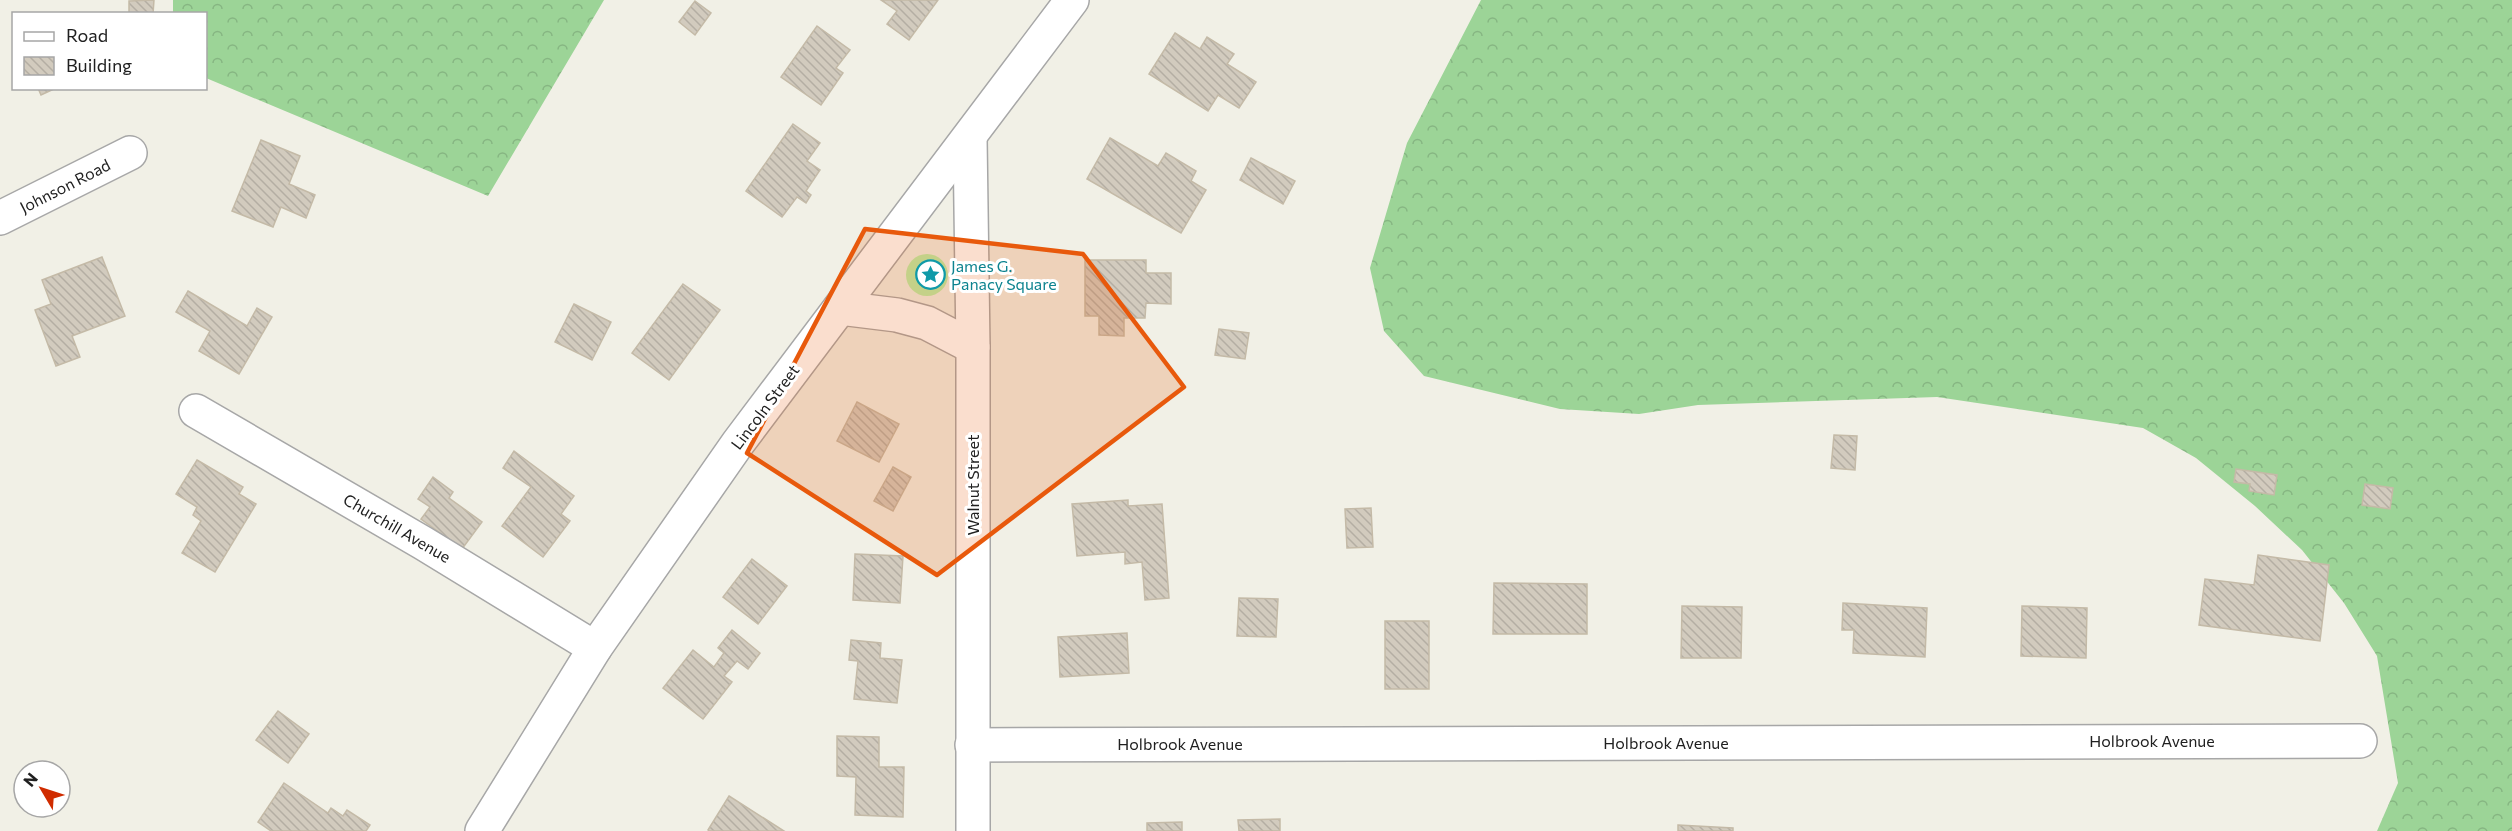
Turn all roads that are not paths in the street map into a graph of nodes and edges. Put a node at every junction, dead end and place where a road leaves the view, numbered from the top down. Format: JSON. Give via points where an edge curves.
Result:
{"nodes":[{"id":1,"x":1072,"y":0,"type":"edge"},
{"id":2,"x":970,"y":138,"type":"junction"},
{"id":3,"x":130,"y":153,"type":"dead end"},
{"id":4,"x":0,"y":218,"type":"edge"},
{"id":5,"x":840,"y":308,"type":"junction"},
{"id":6,"x":973,"y":347,"type":"junction"},
{"id":7,"x":196,"y":411,"type":"dead end"},
{"id":8,"x":595,"y":648,"type":"junction"},
{"id":9,"x":2360,"y":741,"type":"dead end"},
{"id":10,"x":972,"y":745,"type":"junction"},
{"id":11,"x":482,"y":831,"type":"edge"},
{"id":12,"x":973,"y":831,"type":"edge"}],
"edges":[{"from":1,"to":2,"type":"street","name":"Lincoln Street"},
{"from":2,"to":5,"type":"street","name":"Lincoln Street"},
{"from":2,"to":6,"type":"street","name":"Walnut Street"},
{"from":3,"to":4,"type":"street","name":"Johnson Road"},
{"from":5,"to":6,"type":"street","via":[[927,323]]},
{"from":5,"to":8,"type":"street","name":"Lincoln Street","via":[[738,443]]},
{"from":6,"to":10,"type":"street","name":"Walnut Street"},
{"from":7,"to":8,"type":"street","name":"Churchill Avenue"},
{"from":8,"to":11,"type":"street","name":"Lincoln Street"},
{"from":9,"to":10,"type":"street","name":"Holbrook Avenue"},
{"from":10,"to":12,"type":"street","name":"Walnut Street"}]}
